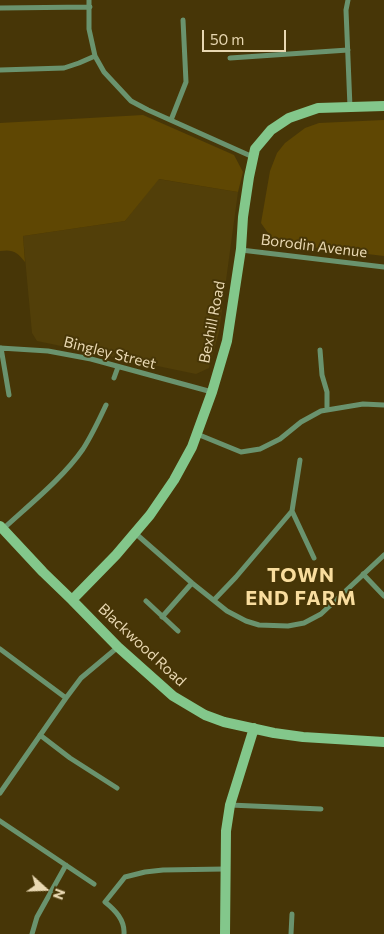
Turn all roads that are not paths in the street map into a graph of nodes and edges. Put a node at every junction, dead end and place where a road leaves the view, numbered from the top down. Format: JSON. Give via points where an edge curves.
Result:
{"nodes":[{"id":1,"x":89,"y":0,"type":"edge"},
{"id":2,"x":348,"y":0,"type":"edge"},
{"id":3,"x":90,"y":6,"type":"junction"},
{"id":4,"x":0,"y":8,"type":"edge"},
{"id":5,"x":183,"y":20,"type":"dead end"},
{"id":6,"x":348,"y":50,"type":"junction"},
{"id":7,"x":95,"y":56,"type":"junction"},
{"id":8,"x":230,"y":58,"type":"dead end"},
{"id":9,"x":0,"y":70,"type":"edge"},
{"id":10,"x":384,"y":106,"type":"edge"},
{"id":11,"x":350,"y":108,"type":"junction"},
{"id":12,"x":171,"y":120,"type":"junction"},
{"id":13,"x":253,"y":158,"type":"junction"},
{"id":14,"x":241,"y":250,"type":"junction"},
{"id":15,"x":384,"y":267,"type":"edge"},
{"id":16,"x":0,"y":348,"type":"edge"},
{"id":17,"x":320,"y":350,"type":"dead end"},
{"id":18,"x":118,"y":367,"type":"junction"},
{"id":19,"x":114,"y":378,"type":"dead end"},
{"id":20,"x":212,"y":392,"type":"junction"},
{"id":21,"x":9,"y":395,"type":"dead end"},
{"id":22,"x":106,"y":405,"type":"dead end"},
{"id":23,"x":384,"y":405,"type":"edge"},
{"id":24,"x":327,"y":410,"type":"junction"},
{"id":25,"x":197,"y":434,"type":"junction"},
{"id":26,"x":300,"y":460,"type":"dead end"},
{"id":27,"x":292,"y":512,"type":"junction"},
{"id":28,"x":2,"y":527,"type":"edge"},
{"id":29,"x":135,"y":533,"type":"junction"},
{"id":30,"x":384,"y":555,"type":"edge"},
{"id":31,"x":314,"y":558,"type":"dead end"},
{"id":32,"x":363,"y":574,"type":"junction"},
{"id":33,"x":192,"y":583,"type":"junction"},
{"id":34,"x":384,"y":596,"type":"edge"},
{"id":35,"x":72,"y":600,"type":"junction"},
{"id":36,"x":214,"y":600,"type":"junction"},
{"id":37,"x":146,"y":601,"type":"dead end"},
{"id":38,"x":162,"y":616,"type":"junction"},
{"id":39,"x":178,"y":631,"type":"dead end"},
{"id":40,"x":118,"y":647,"type":"junction"},
{"id":41,"x":0,"y":649,"type":"edge"},
{"id":42,"x":66,"y":698,"type":"junction"},
{"id":43,"x":254,"y":728,"type":"junction"},
{"id":44,"x":40,"y":735,"type":"junction"},
{"id":45,"x":384,"y":742,"type":"edge"},
{"id":46,"x":117,"y":788,"type":"dead end"},
{"id":47,"x":0,"y":793,"type":"edge"},
{"id":48,"x":230,"y":805,"type":"junction"},
{"id":49,"x":321,"y":809,"type":"dead end"},
{"id":50,"x":0,"y":821,"type":"edge"},
{"id":51,"x":66,"y":865,"type":"junction"},
{"id":52,"x":226,"y":869,"type":"junction"},
{"id":53,"x":94,"y":884,"type":"dead end"},
{"id":54,"x":292,"y":914,"type":"dead end"},
{"id":55,"x":32,"y":934,"type":"edge"},
{"id":56,"x":124,"y":934,"type":"edge"},
{"id":57,"x":225,"y":934,"type":"edge"},
{"id":58,"x":291,"y":934,"type":"edge"}],
"edges":[{"from":1,"to":3,"type":"street"},
{"from":2,"to":6,"type":"street"},
{"from":3,"to":4,"type":"street"},
{"from":3,"to":7,"type":"street","via":[[89,28]]},
{"from":5,"to":12,"type":"street","via":[[186,82]]},
{"from":6,"to":8,"type":"street"},
{"from":6,"to":11,"type":"street"},
{"from":7,"to":9,"type":"street","via":[[64,68]]},
{"from":7,"to":12,"type":"street","via":[[104,72],[130,100]]},
{"from":10,"to":11,"type":"street","name":"Bexhill Road"},
{"from":11,"to":13,"type":"street","name":"Bexhill Road","via":[[318,108],[289,118],[271,130],[255,149]]},
{"from":12,"to":13,"type":"street"},
{"from":13,"to":14,"type":"street","name":"Bexhill Road","via":[[248,177]]},
{"from":14,"to":15,"type":"street","name":"Borodin Avenue"},
{"from":14,"to":20,"type":"street","name":"Bexhill Road","via":[[227,341]]},
{"from":16,"to":18,"type":"street","name":"Bingley Street","via":[[48,351]]},
{"from":16,"to":21,"type":"street","name":"Bingley Street"},
{"from":17,"to":24,"type":"street"},
{"from":18,"to":19,"type":"street"},
{"from":18,"to":20,"type":"street","name":"Bingley Street"},
{"from":20,"to":25,"type":"street","name":"Bexhill Road"},
{"from":22,"to":28,"type":"street","via":[[81,451],[61,474]]},
{"from":23,"to":24,"type":"street","via":[[363,404]]},
{"from":24,"to":25,"type":"street","via":[[301,422],[280,439],[260,449],[241,452]]},
{"from":25,"to":29,"type":"street","name":"Bexhill Road","via":[[174,480]]},
{"from":26,"to":27,"type":"street"},
{"from":27,"to":31,"type":"street"},
{"from":27,"to":36,"type":"street"},
{"from":28,"to":35,"type":"street","name":"Blackwood Road"},
{"from":29,"to":33,"type":"street"},
{"from":29,"to":35,"type":"street","name":"Bexhill Road"},
{"from":30,"to":32,"type":"street"},
{"from":32,"to":34,"type":"street"},
{"from":32,"to":36,"type":"street","via":[[321,614],[304,623],[288,626],[259,626],[227,611]]},
{"from":33,"to":36,"type":"street"},
{"from":33,"to":38,"type":"street"},
{"from":35,"to":40,"type":"street","name":"Blackwood Road"},
{"from":37,"to":38,"type":"street"},
{"from":38,"to":39,"type":"street"},
{"from":40,"to":42,"type":"street","via":[[81,678]]},
{"from":40,"to":43,"type":"street","name":"Blackwood Road","via":[[167,691],[205,715]]},
{"from":41,"to":42,"type":"street"},
{"from":42,"to":44,"type":"street"},
{"from":43,"to":45,"type":"street","name":"Blackwood Road","via":[[274,734]]},
{"from":43,"to":48,"type":"street"},
{"from":44,"to":46,"type":"street"},
{"from":44,"to":47,"type":"street"},
{"from":48,"to":49,"type":"street"},
{"from":48,"to":52,"type":"street"},
{"from":50,"to":51,"type":"street"},
{"from":51,"to":53,"type":"street"},
{"from":51,"to":55,"type":"street","via":[[37,917]]},
{"from":52,"to":56,"type":"street","via":[[163,870],[126,877],[105,902],[116,911]]},
{"from":52,"to":57,"type":"street"},
{"from":54,"to":58,"type":"street"}]}
